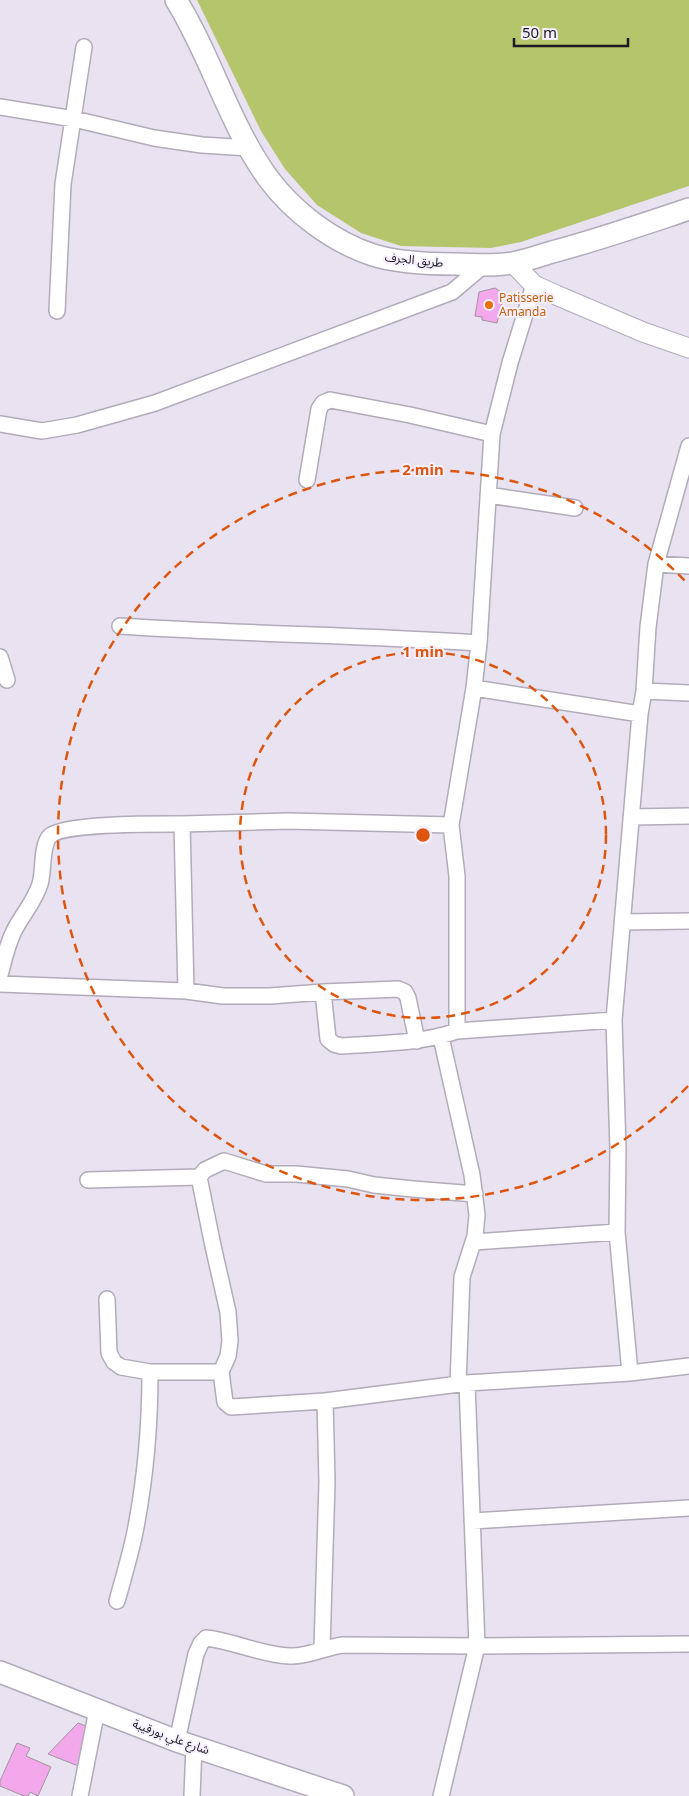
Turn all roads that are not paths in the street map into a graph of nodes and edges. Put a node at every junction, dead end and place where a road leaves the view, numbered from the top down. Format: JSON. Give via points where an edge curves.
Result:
{"nodes":[{"id":1,"x":176,"y":0,"type":"edge"},
{"id":2,"x":84,"y":47,"type":"dead end"},
{"id":3,"x":0,"y":107,"type":"edge"},
{"id":4,"x":74,"y":119,"type":"junction"},
{"id":5,"x":249,"y":148,"type":"junction"},
{"id":6,"x":689,"y":209,"type":"edge"},
{"id":7,"x":512,"y":263,"type":"junction"},
{"id":8,"x":484,"y":265,"type":"junction"},
{"id":9,"x":534,"y":285,"type":"junction"},
{"id":10,"x":57,"y":311,"type":"dead end"},
{"id":11,"x":689,"y":348,"type":"edge"},
{"id":12,"x":0,"y":424,"type":"edge"},
{"id":13,"x":492,"y":434,"type":"junction"},
{"id":14,"x":689,"y":446,"type":"edge"},
{"id":15,"x":307,"y":480,"type":"dead end"},
{"id":16,"x":488,"y":495,"type":"junction"},
{"id":17,"x":576,"y":508,"type":"dead end"},
{"id":18,"x":656,"y":564,"type":"junction"},
{"id":19,"x":689,"y":566,"type":"edge"},
{"id":20,"x":120,"y":626,"type":"dead end"},
{"id":21,"x":479,"y":643,"type":"junction"},
{"id":22,"x":0,"y":657,"type":"edge"},
{"id":23,"x":7,"y":680,"type":"dead end"},
{"id":24,"x":474,"y":688,"type":"junction"},
{"id":25,"x":644,"y":691,"type":"junction"},
{"id":26,"x":689,"y":693,"type":"edge"},
{"id":27,"x":640,"y":714,"type":"junction"},
{"id":28,"x":631,"y":816,"type":"junction"},
{"id":29,"x":689,"y":816,"type":"edge"},
{"id":30,"x":182,"y":824,"type":"junction"},
{"id":31,"x":450,"y":825,"type":"junction"},
{"id":32,"x":622,"y":922,"type":"junction"},
{"id":33,"x":689,"y":922,"type":"edge"},
{"id":34,"x":0,"y":975,"type":"edge"},
{"id":35,"x":0,"y":984,"type":"edge"},
{"id":36,"x":186,"y":991,"type":"junction"},
{"id":37,"x":323,"y":992,"type":"junction"},
{"id":38,"x":614,"y":1020,"type":"junction"},
{"id":39,"x":457,"y":1031,"type":"junction"},
{"id":40,"x":441,"y":1037,"type":"junction"},
{"id":41,"x":417,"y":1041,"type":"junction"},
{"id":42,"x":199,"y":1177,"type":"junction"},
{"id":43,"x":88,"y":1180,"type":"dead end"},
{"id":44,"x":475,"y":1194,"type":"junction"},
{"id":45,"x":617,"y":1232,"type":"junction"},
{"id":46,"x":474,"y":1242,"type":"junction"},
{"id":47,"x":107,"y":1299,"type":"dead end"},
{"id":48,"x":689,"y":1366,"type":"edge"},
{"id":49,"x":150,"y":1372,"type":"junction"},
{"id":50,"x":221,"y":1372,"type":"junction"},
{"id":51,"x":630,"y":1373,"type":"junction"},
{"id":52,"x":463,"y":1383,"type":"junction"},
{"id":53,"x":325,"y":1401,"type":"junction"},
{"id":54,"x":689,"y":1508,"type":"edge"},
{"id":55,"x":472,"y":1521,"type":"junction"},
{"id":56,"x":117,"y":1601,"type":"dead end"},
{"id":57,"x":689,"y":1644,"type":"edge"},
{"id":58,"x":477,"y":1646,"type":"junction"},
{"id":59,"x":322,"y":1648,"type":"junction"},
{"id":60,"x":0,"y":1672,"type":"edge"},
{"id":61,"x":96,"y":1710,"type":"junction"},
{"id":62,"x":186,"y":1743,"type":"junction"},
{"id":63,"x":80,"y":1796,"type":"edge"},
{"id":64,"x":192,"y":1796,"type":"edge"},
{"id":65,"x":343,"y":1796,"type":"edge"},
{"id":66,"x":441,"y":1796,"type":"edge"}],
"edges":[{"from":1,"to":5,"type":"main road","name":"طريق الجرف"},
{"from":2,"to":4,"type":"street"},
{"from":3,"to":4,"type":"street"},
{"from":4,"to":5,"type":"street","via":[[154,138]]},
{"from":4,"to":10,"type":"street","via":[[63,184]]},
{"from":5,"to":8,"type":"main road","name":"طريق الجرف","via":[[284,197],[306,217],[353,247],[399,261]]},
{"from":6,"to":7,"type":"main road","name":"طريق الجرف","via":[[577,246]]},
{"from":7,"to":8,"type":"main road","name":"طريق الجرف"},
{"from":7,"to":9,"type":"street"},
{"from":8,"to":12,"type":"street","via":[[452,292],[155,403],[77,425],[42,431]]},
{"from":9,"to":11,"type":"street"},
{"from":9,"to":13,"type":"street"},
{"from":13,"to":15,"type":"street","via":[[330,400],[323,402],[318,409]]},
{"from":13,"to":16,"type":"street"},
{"from":14,"to":18,"type":"street"},
{"from":16,"to":17,"type":"street"},
{"from":16,"to":21,"type":"street"},
{"from":18,"to":19,"type":"street"},
{"from":18,"to":25,"type":"street"},
{"from":20,"to":21,"type":"street"},
{"from":21,"to":24,"type":"street"},
{"from":22,"to":23,"type":"street"},
{"from":24,"to":27,"type":"street"},
{"from":24,"to":31,"type":"street"},
{"from":25,"to":26,"type":"street"},
{"from":25,"to":27,"type":"street"},
{"from":27,"to":28,"type":"street"},
{"from":28,"to":29,"type":"street"},
{"from":28,"to":32,"type":"street"},
{"from":30,"to":31,"type":"street","via":[[288,821]]},
{"from":30,"to":34,"type":"street","via":[[95,826],[49,836],[40,884],[14,931]]},
{"from":30,"to":36,"type":"street"},
{"from":31,"to":39,"type":"street","via":[[457,876]]},
{"from":32,"to":33,"type":"street"},
{"from":32,"to":38,"type":"street"},
{"from":35,"to":36,"type":"street"},
{"from":36,"to":37,"type":"street","via":[[223,996]]},
{"from":37,"to":41,"type":"street","via":[[398,989],[405,992]]},
{"from":37,"to":41,"type":"street","via":[[328,1039],[334,1044]]},
{"from":38,"to":39,"type":"street"},
{"from":38,"to":45,"type":"street"},
{"from":39,"to":40,"type":"street"},
{"from":40,"to":41,"type":"street"},
{"from":40,"to":44,"type":"street"},
{"from":42,"to":43,"type":"street"},
{"from":42,"to":44,"type":"street","via":[[205,1170],[224,1162],[266,1174],[348,1179],[393,1187]]},
{"from":42,"to":50,"type":"street","via":[[228,1312],[230,1340]]},
{"from":44,"to":46,"type":"street","via":[[477,1226]]},
{"from":45,"to":46,"type":"street"},
{"from":45,"to":51,"type":"street"},
{"from":46,"to":52,"type":"street","via":[[462,1277]]},
{"from":47,"to":49,"type":"street","via":[[108,1354],[121,1368]]},
{"from":48,"to":51,"type":"street"},
{"from":49,"to":50,"type":"street"},
{"from":49,"to":56,"type":"street","via":[[150,1421],[143,1479],[134,1537]]},
{"from":50,"to":53,"type":"street","via":[[225,1402],[230,1407]]},
{"from":51,"to":52,"type":"street"},
{"from":52,"to":53,"type":"street"},
{"from":52,"to":55,"type":"street"},
{"from":53,"to":59,"type":"street","via":[[327,1482]]},
{"from":54,"to":55,"type":"street"},
{"from":55,"to":58,"type":"street"},
{"from":57,"to":58,"type":"street"},
{"from":58,"to":59,"type":"street","via":[[363,1644]]},
{"from":58,"to":66,"type":"street"},
{"from":59,"to":62,"type":"street","via":[[288,1656],[209,1638],[203,1640],[196,1654]]},
{"from":60,"to":61,"type":"main road","name":"شارع علي بورقيبة"},
{"from":61,"to":62,"type":"main road","name":"شارع علي بورقيبة"},
{"from":61,"to":63,"type":"street"},
{"from":62,"to":64,"type":"street"},
{"from":62,"to":65,"type":"main road","name":"شارع علي بورقيبة"}]}
